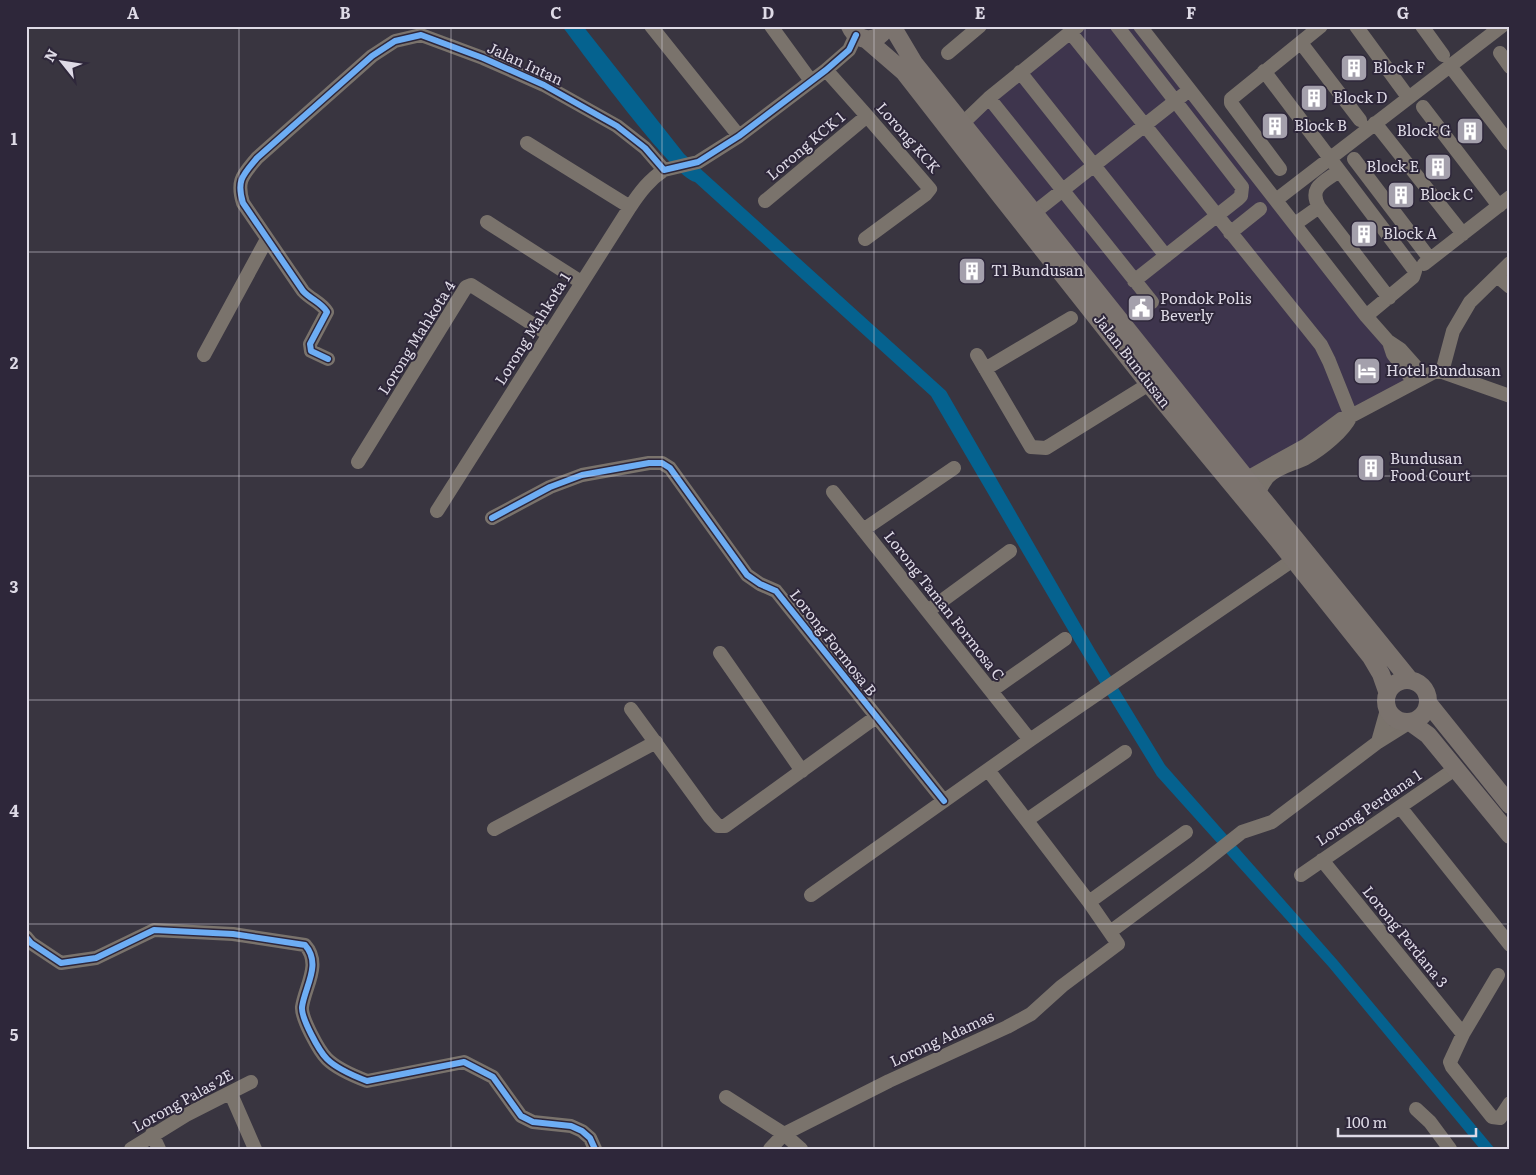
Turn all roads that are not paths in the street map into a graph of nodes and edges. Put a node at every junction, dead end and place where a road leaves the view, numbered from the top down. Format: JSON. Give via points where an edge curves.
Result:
{"nodes":[{"id":1,"x":651,"y":26,"type":"edge"},
{"id":2,"x":771,"y":26,"type":"edge"},
{"id":3,"x":887,"y":26,"type":"edge"},
{"id":4,"x":892,"y":26,"type":"edge"},
{"id":5,"x":980,"y":26,"type":"edge"},
{"id":6,"x":1117,"y":26,"type":"edge"},
{"id":7,"x":1140,"y":26,"type":"edge"},
{"id":8,"x":1321,"y":26,"type":"edge"},
{"id":9,"x":1356,"y":26,"type":"edge"},
{"id":10,"x":1422,"y":26,"type":"edge"},
{"id":11,"x":1495,"y":28,"type":"edge"},
{"id":12,"x":1074,"y":29,"type":"edge"},
{"id":13,"x":858,"y":34,"type":"edge"},
{"id":14,"x":1301,"y":43,"type":"junction"},
{"id":15,"x":948,"y":53,"type":"dead end"},
{"id":16,"x":1500,"y":54,"type":"dead end"},
{"id":17,"x":1447,"y":60,"type":"junction"},
{"id":18,"x":1510,"y":66,"type":"edge"},
{"id":19,"x":826,"y":70,"type":"junction"},
{"id":20,"x":1264,"y":71,"type":"junction"},
{"id":21,"x":1020,"y":72,"type":"junction"},
{"id":22,"x":811,"y":81,"type":"junction"},
{"id":23,"x":1190,"y":90,"type":"junction"},
{"id":24,"x":1408,"y":97,"type":"junction"},
{"id":25,"x":989,"y":98,"type":"junction"},
{"id":26,"x":1176,"y":101,"type":"junction"},
{"id":27,"x":1423,"y":107,"type":"dead end"},
{"id":28,"x":867,"y":116,"type":"junction"},
{"id":29,"x":1360,"y":120,"type":"dead end"},
{"id":30,"x":963,"y":123,"type":"junction"},
{"id":31,"x":1376,"y":123,"type":"junction"},
{"id":32,"x":1145,"y":126,"type":"junction"},
{"id":33,"x":739,"y":136,"type":"junction"},
{"id":34,"x":527,"y":143,"type":"dead end"},
{"id":35,"x":1510,"y":144,"type":"edge"},
{"id":36,"x":1330,"y":159,"type":"junction"},
{"id":37,"x":1354,"y":159,"type":"dead end"},
{"id":38,"x":1095,"y":166,"type":"junction"},
{"id":39,"x":668,"y":169,"type":"junction"},
{"id":40,"x":1280,"y":169,"type":"dead end"},
{"id":41,"x":1339,"y":171,"type":"junction"},
{"id":42,"x":1062,"y":192,"type":"junction"},
{"id":43,"x":1276,"y":200,"type":"junction"},
{"id":44,"x":765,"y":201,"type":"dead end"},
{"id":45,"x":1504,"y":202,"type":"edge"},
{"id":46,"x":630,"y":207,"type":"junction"},
{"id":47,"x":1319,"y":207,"type":"junction"},
{"id":48,"x":1260,"y":209,"type":"dead end"},
{"id":49,"x":1035,"y":212,"type":"junction"},
{"id":50,"x":1216,"y":216,"type":"junction"},
{"id":51,"x":487,"y":222,"type":"dead end"},
{"id":52,"x":1295,"y":224,"type":"junction"},
{"id":53,"x":1230,"y":233,"type":"junction"},
{"id":54,"x":1463,"y":234,"type":"junction"},
{"id":55,"x":267,"y":239,"type":"junction"},
{"id":56,"x":865,"y":239,"type":"dead end"},
{"id":57,"x":1166,"y":256,"type":"junction"},
{"id":58,"x":1430,"y":259,"type":"junction"},
{"id":59,"x":1510,"y":263,"type":"edge"},
{"id":60,"x":1415,"y":271,"type":"junction"},
{"id":61,"x":1497,"y":276,"type":"junction"},
{"id":62,"x":1134,"y":281,"type":"junction"},
{"id":63,"x":581,"y":282,"type":"junction"},
{"id":64,"x":1510,"y":287,"type":"edge"},
{"id":65,"x":1389,"y":298,"type":"junction"},
{"id":66,"x":1152,"y":302,"type":"dead end"},
{"id":67,"x":1366,"y":316,"type":"junction"},
{"id":68,"x":1071,"y":318,"type":"dead end"},
{"id":69,"x":548,"y":334,"type":"junction"},
{"id":70,"x":204,"y":355,"type":"dead end"},
{"id":71,"x":977,"y":355,"type":"dead end"},
{"id":72,"x":328,"y":359,"type":"dead end"},
{"id":73,"x":985,"y":369,"type":"junction"},
{"id":74,"x":1442,"y":372,"type":"junction"},
{"id":75,"x":1419,"y":379,"type":"junction"},
{"id":76,"x":1149,"y":384,"type":"junction"},
{"id":77,"x":1510,"y":396,"type":"edge"},
{"id":78,"x":1351,"y":416,"type":"junction"},
{"id":79,"x":358,"y":462,"type":"dead end"},
{"id":80,"x":954,"y":468,"type":"dead end"},
{"id":81,"x":1247,"y":478,"type":"junction"},
{"id":82,"x":833,"y":492,"type":"dead end"},
{"id":83,"x":1258,"y":493,"type":"junction"},
{"id":84,"x":437,"y":511,"type":"dead end"},
{"id":85,"x":492,"y":518,"type":"dead end"},
{"id":86,"x":863,"y":530,"type":"junction"},
{"id":87,"x":1278,"y":540,"type":"junction"},
{"id":88,"x":1010,"y":552,"type":"dead end"},
{"id":89,"x":1293,"y":560,"type":"junction"},
{"id":90,"x":928,"y":612,"type":"junction"},
{"id":91,"x":1065,"y":639,"type":"dead end"},
{"id":92,"x":720,"y":654,"type":"dead end"},
{"id":93,"x":1409,"y":680,"type":"junction"},
{"id":94,"x":991,"y":691,"type":"junction"},
{"id":95,"x":1387,"y":691,"type":"junction"},
{"id":96,"x":1428,"y":703,"type":"junction"},
{"id":97,"x":631,"y":709,"type":"dead end"},
{"id":98,"x":1387,"y":710,"type":"junction"},
{"id":99,"x":876,"y":717,"type":"junction"},
{"id":100,"x":1410,"y":722,"type":"junction"},
{"id":101,"x":1030,"y":740,"type":"junction"},
{"id":102,"x":656,"y":742,"type":"junction"},
{"id":103,"x":1378,"y":742,"type":"junction"},
{"id":104,"x":1125,"y":752,"type":"dead end"},
{"id":105,"x":1455,"y":769,"type":"junction"},
{"id":106,"x":988,"y":770,"type":"junction"},
{"id":107,"x":802,"y":771,"type":"junction"},
{"id":108,"x":944,"y":801,"type":"junction"},
{"id":109,"x":1510,"y":805,"type":"edge"},
{"id":110,"x":1400,"y":807,"type":"junction"},
{"id":111,"x":1026,"y":820,"type":"junction"},
{"id":112,"x":494,"y":830,"type":"dead end"},
{"id":113,"x":1186,"y":832,"type":"dead end"},
{"id":114,"x":1510,"y":835,"type":"edge"},
{"id":115,"x":1322,"y":860,"type":"junction"},
{"id":116,"x":1301,"y":874,"type":"dead end"},
{"id":117,"x":811,"y":895,"type":"dead end"},
{"id":118,"x":1089,"y":902,"type":"junction"},
{"id":119,"x":1110,"y":932,"type":"junction"},
{"id":120,"x":26,"y":937,"type":"edge"},
{"id":121,"x":1510,"y":946,"type":"edge"},
{"id":122,"x":1498,"y":975,"type":"dead end"},
{"id":123,"x":1463,"y":1034,"type":"junction"},
{"id":124,"x":251,"y":1082,"type":"dead end"},
{"id":125,"x":230,"y":1094,"type":"junction"},
{"id":126,"x":726,"y":1096,"type":"dead end"},
{"id":127,"x":1510,"y":1103,"type":"edge"},
{"id":128,"x":1416,"y":1109,"type":"dead end"},
{"id":129,"x":152,"y":1134,"type":"junction"},
{"id":130,"x":784,"y":1134,"type":"junction"},
{"id":131,"x":131,"y":1149,"type":"edge"},
{"id":132,"x":159,"y":1149,"type":"edge"},
{"id":133,"x":255,"y":1149,"type":"edge"},
{"id":134,"x":595,"y":1149,"type":"edge"},
{"id":135,"x":770,"y":1149,"type":"edge"},
{"id":136,"x":802,"y":1149,"type":"edge"},
{"id":137,"x":1450,"y":1149,"type":"edge"}],
"edges":[{"from":1,"to":33,"type":"street"},
{"from":2,"to":22,"type":"street"},
{"from":3,"to":13,"type":"main road","via":[[879,37]]},
{"from":4,"to":30,"type":"main road","name":"Jalan Bundusan","via":[[914,63]]},
{"from":5,"to":15,"type":"street"},
{"from":6,"to":26,"type":"street"},
{"from":7,"to":23,"type":"street"},
{"from":8,"to":14,"type":"street"},
{"from":9,"to":24,"type":"street"},
{"from":10,"to":17,"type":"street"},
{"from":11,"to":17,"type":"street"},
{"from":12,"to":21,"type":"street"},
{"from":12,"to":32,"type":"street"},
{"from":13,"to":19,"type":"street","via":[[849,50]]},
{"from":13,"to":76,"type":"main road","name":"Jalan Bundusan","via":[[904,72]]},
{"from":14,"to":20,"type":"street"},
{"from":14,"to":29,"type":"street"},
{"from":16,"to":18,"type":"street"},
{"from":17,"to":24,"type":"street"},
{"from":17,"to":35,"type":"street"},
{"from":19,"to":22,"type":"street"},
{"from":19,"to":28,"type":"street","name":"Lorong KCK"},
{"from":20,"to":36,"type":"street"},
{"from":20,"to":40,"type":"street","via":[[1234,96],[1231,103]]},
{"from":21,"to":25,"type":"street"},
{"from":21,"to":38,"type":"street"},
{"from":22,"to":33,"type":"street"},
{"from":23,"to":26,"type":"street"},
{"from":23,"to":43,"type":"street"},
{"from":24,"to":31,"type":"street"},
{"from":25,"to":30,"type":"street"},
{"from":25,"to":42,"type":"street"},
{"from":26,"to":32,"type":"street"},
{"from":26,"to":50,"type":"street","via":[[1242,187],[1241,196]]},
{"from":27,"to":45,"type":"street"},
{"from":28,"to":44,"type":"street","name":"Lorong KCK 1"},
{"from":28,"to":56,"type":"street","name":"Lorong KCK","via":[[930,188]]},
{"from":30,"to":49,"type":"main road","name":"Jalan Bundusan"},
{"from":31,"to":36,"type":"street"},
{"from":31,"to":54,"type":"street"},
{"from":32,"to":38,"type":"street"},
{"from":32,"to":50,"type":"street"},
{"from":33,"to":39,"type":"street","via":[[698,162]]},
{"from":34,"to":46,"type":"street"},
{"from":36,"to":41,"type":"street"},
{"from":36,"to":43,"type":"street"},
{"from":37,"to":58,"type":"street"},
{"from":38,"to":42,"type":"street"},
{"from":38,"to":57,"type":"street"},
{"from":39,"to":46,"type":"street","name":"Lorong Mahkota 1","via":[[647,183]]},
{"from":39,"to":55,"type":"street","name":"Jalan Intan","via":[[617,126],[544,85],[421,35],[395,41],[372,56],[257,158],[243,176],[239,190],[243,203]]},
{"from":41,"to":47,"type":"street","via":[[1314,193]]},
{"from":41,"to":60,"type":"street"},
{"from":42,"to":49,"type":"street"},
{"from":42,"to":62,"type":"street"},
{"from":43,"to":52,"type":"street"},
{"from":45,"to":54,"type":"street"},
{"from":46,"to":63,"type":"street","name":"Lorong Mahkota 1"},
{"from":47,"to":52,"type":"street"},
{"from":47,"to":65,"type":"street"},
{"from":48,"to":53,"type":"street"},
{"from":49,"to":81,"type":"main road","name":"Jalan Bundusan"},
{"from":50,"to":53,"type":"street"},
{"from":50,"to":57,"type":"street"},
{"from":51,"to":63,"type":"street"},
{"from":52,"to":67,"type":"street"},
{"from":53,"to":78,"type":"street","via":[[1321,345]]},
{"from":54,"to":58,"type":"street"},
{"from":55,"to":70,"type":"street"},
{"from":55,"to":72,"type":"street","via":[[303,291],[324,306],[327,312],[310,344],[312,351]]},
{"from":57,"to":62,"type":"street"},
{"from":58,"to":60,"type":"street"},
{"from":59,"to":61,"type":"street"},
{"from":60,"to":65,"type":"street","via":[[1413,277]]},
{"from":61,"to":64,"type":"street"},
{"from":61,"to":74,"type":"street","via":[[1470,302],[1453,331]]},
{"from":62,"to":66,"type":"street"},
{"from":63,"to":69,"type":"street","name":"Lorong Mahkota 1"},
{"from":65,"to":67,"type":"street"},
{"from":67,"to":75,"type":"street","via":[[1400,349]]},
{"from":68,"to":73,"type":"street"},
{"from":69,"to":79,"type":"street","name":"Lorong Mahkota 4","via":[[471,285],[466,287]]},
{"from":69,"to":84,"type":"street","name":"Lorong Mahkota 1"},
{"from":71,"to":73,"type":"street"},
{"from":73,"to":76,"type":"street","via":[[1031,447],[1046,448]]},
{"from":74,"to":75,"type":"street"},
{"from":74,"to":77,"type":"street"},
{"from":75,"to":78,"type":"street"},
{"from":76,"to":87,"type":"main road","name":"Jalan Bundusan"},
{"from":78,"to":81,"type":"street","via":[[1341,418],[1306,445]]},
{"from":78,"to":83,"type":"street","via":[[1347,424],[1308,457],[1269,476]]},
{"from":80,"to":86,"type":"street"},
{"from":81,"to":83,"type":"main road","name":"Jalan Bundusan"},
{"from":81,"to":87,"type":"main road","via":[[1247,491]]},
{"from":82,"to":86,"type":"street","name":"Lorong Taman Formosa C"},
{"from":83,"to":93,"type":"main road","name":"Jalan Bundusan"},
{"from":85,"to":99,"type":"street","name":"Lorong Formosa B","via":[[562,481],[662,462],[670,468],[747,574],[776,591]]},
{"from":86,"to":90,"type":"street","name":"Lorong Taman Formosa C"},
{"from":87,"to":89,"type":"main road","name":"Jalan Bundusan"},
{"from":88,"to":90,"type":"street"},
{"from":89,"to":95,"type":"main road","name":"Jalan Bundusan","via":[[1371,657]]},
{"from":89,"to":101,"type":"street"},
{"from":90,"to":94,"type":"street","name":"Lorong Taman Formosa C"},
{"from":91,"to":94,"type":"street"},
{"from":92,"to":107,"type":"street"},
{"from":93,"to":95,"type":"main road","via":[[1396,682]]},
{"from":93,"to":96,"type":"main road","name":"Jalan Bundusan","via":[[1422,686]]},
{"from":94,"to":101,"type":"street","name":"Lorong Taman Formosa C"},
{"from":95,"to":98,"type":"main road","name":"Jalan Bundusan"},
{"from":96,"to":100,"type":"main road","via":[[1424,713]]},
{"from":96,"to":109,"type":"main road","name":"Jalan Bundusan"},
{"from":97,"to":102,"type":"street"},
{"from":98,"to":100,"type":"main road","via":[[1397,720]]},
{"from":98,"to":103,"type":"street"},
{"from":99,"to":107,"type":"street"},
{"from":99,"to":108,"type":"street","name":"Lorong Formosa B"},
{"from":100,"to":103,"type":"street"},
{"from":100,"to":105,"type":"main road","via":[[1428,735]]},
{"from":101,"to":106,"type":"street"},
{"from":102,"to":107,"type":"street","via":[[718,826],[725,826]]},
{"from":102,"to":112,"type":"street"},
{"from":103,"to":119,"type":"street","via":[[1272,822],[1242,832]]},
{"from":104,"to":111,"type":"street"},
{"from":105,"to":110,"type":"street","name":"Lorong Perdana 1"},
{"from":105,"to":114,"type":"main road"},
{"from":106,"to":108,"type":"street"},
{"from":106,"to":111,"type":"street"},
{"from":108,"to":117,"type":"street"},
{"from":110,"to":115,"type":"street","name":"Lorong Perdana 1"},
{"from":110,"to":121,"type":"street"},
{"from":111,"to":118,"type":"street"},
{"from":113,"to":118,"type":"street"},
{"from":115,"to":116,"type":"street","name":"Lorong Perdana 1"},
{"from":115,"to":123,"type":"street","name":"Lorong Perdana 3"},
{"from":118,"to":119,"type":"street"},
{"from":119,"to":130,"type":"street","name":"Lorong Adamas","via":[[1118,944],[1031,1014]]},
{"from":120,"to":134,"type":"street","via":[[62,962],[96,958],[154,930],[233,934],[305,945],[311,952],[313,969],[302,1009],[326,1059],[367,1081],[464,1062],[493,1077],[521,1116],[533,1122],[571,1126],[590,1138]]},
{"from":122,"to":123,"type":"street"},
{"from":123,"to":127,"type":"street","via":[[1450,1062],[1452,1066],[1492,1117],[1500,1118]]},
{"from":124,"to":125,"type":"street","name":"Lorong Palas 2E"},
{"from":125,"to":129,"type":"street","name":"Lorong Palas 2E"},
{"from":125,"to":133,"type":"street"},
{"from":126,"to":130,"type":"street"},
{"from":128,"to":137,"type":"street"},
{"from":129,"to":131,"type":"street","name":"Lorong Palas 2E"},
{"from":129,"to":132,"type":"street"},
{"from":130,"to":135,"type":"street","name":"Lorong Adamas"},
{"from":130,"to":136,"type":"street"}]}
